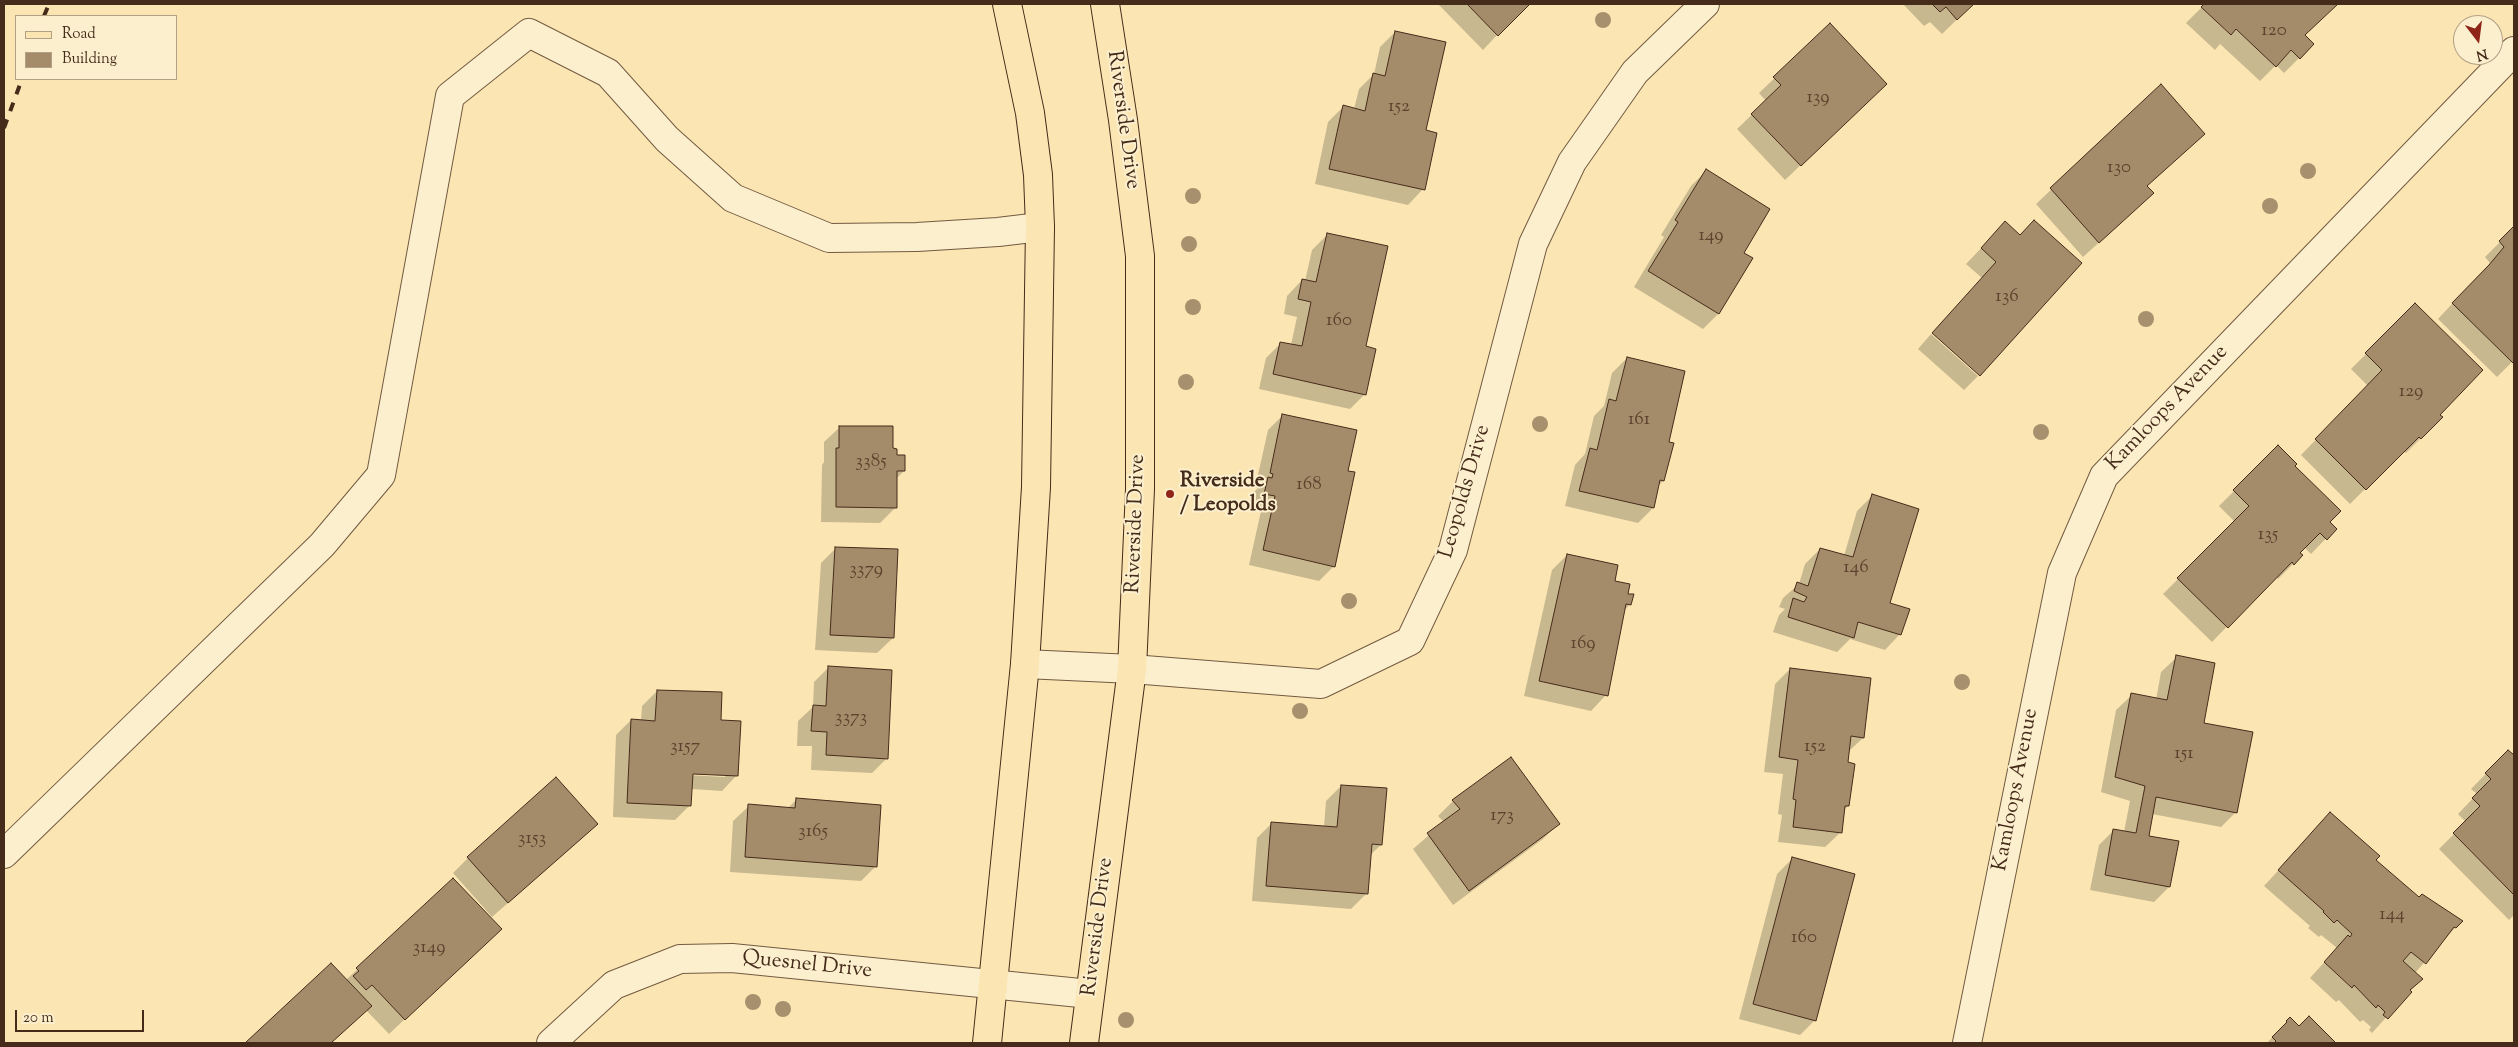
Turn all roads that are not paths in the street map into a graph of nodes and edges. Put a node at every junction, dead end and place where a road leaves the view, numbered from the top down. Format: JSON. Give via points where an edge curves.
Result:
{"nodes":[{"id":1,"x":1007,"y":4,"type":"edge"},
{"id":2,"x":1105,"y":4,"type":"edge"},
{"id":3,"x":1705,"y":4,"type":"edge"},
{"id":4,"x":2514,"y":51,"type":"edge"},
{"id":5,"x":1040,"y":226,"type":"junction"},
{"id":6,"x":1025,"y":664,"type":"junction"},
{"id":7,"x":1132,"y":669,"type":"junction"},
{"id":8,"x":4,"y":854,"type":"edge"},
{"id":9,"x":994,"y":986,"type":"junction"},
{"id":10,"x":1090,"y":994,"type":"junction"},
{"id":11,"x":551,"y":1043,"type":"edge"},
{"id":12,"x":987,"y":1043,"type":"edge"},
{"id":13,"x":1084,"y":1043,"type":"edge"},
{"id":14,"x":1966,"y":1043,"type":"edge"}],
"edges":[{"from":1,"to":5,"type":"main road","via":[[1030,113],[1038,175]]},
{"from":2,"to":7,"type":"main road","name":"Riverside Drive","via":[[1140,256],[1140,489]]},
{"from":3,"to":7,"type":"street","name":"Leopolds Drive","via":[[1635,72],[1572,162],[1549,211],[1534,244],[1453,550],[1410,641],[1322,684]]},
{"from":4,"to":14,"type":"street","name":"Kamloops Avenue","via":[[2104,476],[2062,573]]},
{"from":5,"to":6,"type":"main road","via":[[1036,487]]},
{"from":5,"to":8,"type":"street","via":[[917,237],[829,238],[733,198],[667,139],[608,73],[528,33],[450,96],[381,476],[322,545]]},
{"from":6,"to":7,"type":"street","name":"Leopolds Drive"},
{"from":6,"to":9,"type":"main road"},
{"from":7,"to":10,"type":"main road","name":"Riverside Drive"},
{"from":9,"to":10,"type":"street","name":"Quesnel Drive"},
{"from":9,"to":11,"type":"street","name":"Quesnel Drive","via":[[732,958],[680,959],[614,984]]},
{"from":9,"to":12,"type":"main road"},
{"from":10,"to":13,"type":"main road","name":"Riverside Drive"}]}
